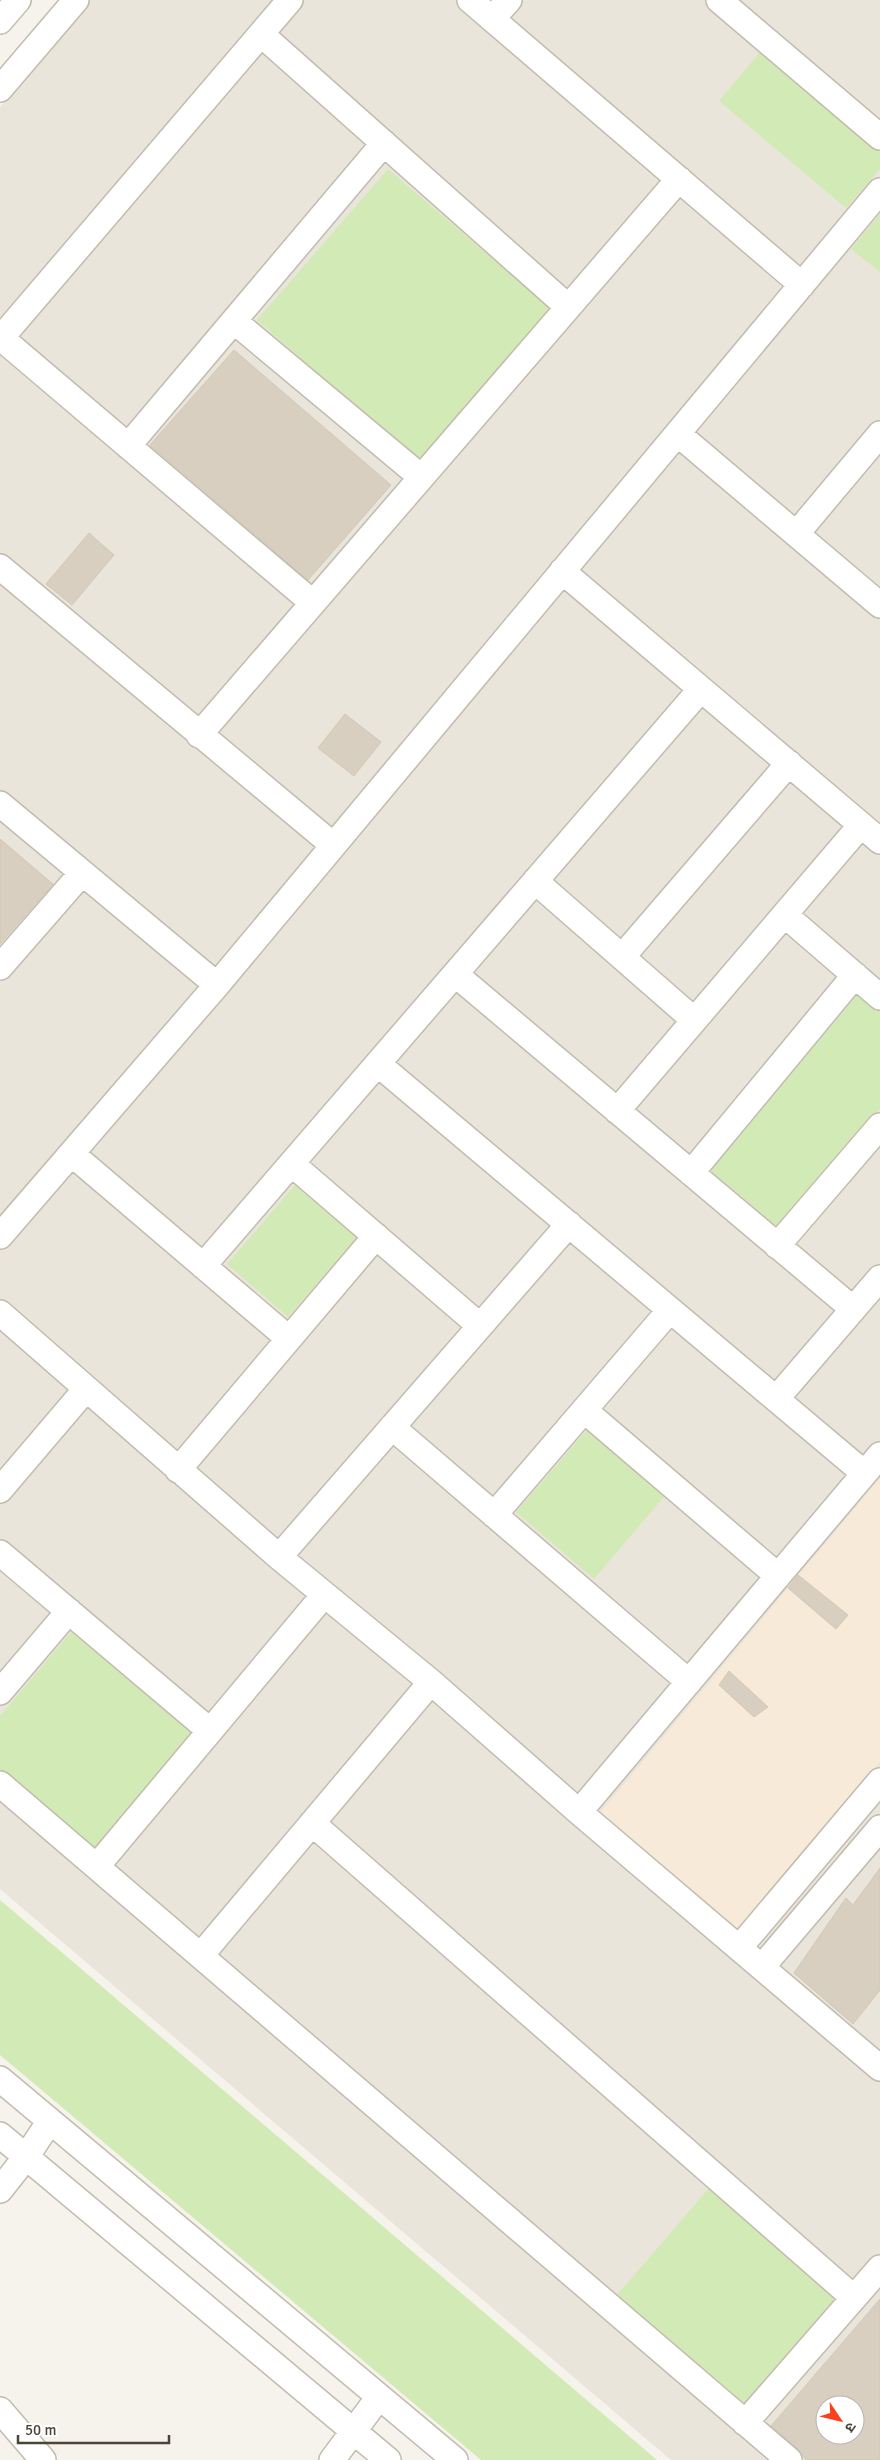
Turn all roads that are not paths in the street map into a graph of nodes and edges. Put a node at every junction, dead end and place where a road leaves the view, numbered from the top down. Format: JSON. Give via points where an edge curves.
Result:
{"nodes":[{"id":1,"x":18,"y":0,"type":"edge"},
{"id":2,"x":76,"y":0,"type":"edge"},
{"id":3,"x":290,"y":0,"type":"edge"},
{"id":4,"x":470,"y":0,"type":"edge"},
{"id":5,"x":509,"y":0,"type":"edge"},
{"id":6,"x":719,"y":0,"type":"edge"},
{"id":7,"x":492,"y":19,"type":"junction"},
{"id":8,"x":0,"y":22,"type":"edge"},
{"id":9,"x":261,"y":34,"type":"junction"},
{"id":10,"x":0,"y":89,"type":"edge"},
{"id":11,"x":880,"y":137,"type":"edge"},
{"id":12,"x":384,"y":143,"type":"junction"},
{"id":13,"x":679,"y":179,"type":"junction"},
{"id":14,"x":880,"y":191,"type":"edge"},
{"id":15,"x":802,"y":285,"type":"junction"},
{"id":16,"x":568,"y":307,"type":"junction"},
{"id":17,"x":234,"y":321,"type":"junction"},
{"id":18,"x":1,"y":337,"type":"edge"},
{"id":19,"x":678,"y":434,"type":"junction"},
{"id":20,"x":880,"y":434,"type":"edge"},
{"id":21,"x":128,"y":446,"type":"junction"},
{"id":22,"x":421,"y":478,"type":"junction"},
{"id":23,"x":797,"y":533,"type":"junction"},
{"id":24,"x":0,"y":567,"type":"edge"},
{"id":25,"x":562,"y":571,"type":"junction"},
{"id":26,"x":313,"y":603,"type":"junction"},
{"id":27,"x":880,"y":605,"type":"edge"},
{"id":28,"x":701,"y":688,"type":"junction"},
{"id":29,"x":198,"y":734,"type":"junction"},
{"id":30,"x":789,"y":764,"type":"junction"},
{"id":31,"x":0,"y":804,"type":"edge"},
{"id":32,"x":861,"y":825,"type":"junction"},
{"id":33,"x":880,"y":840,"type":"edge"},
{"id":34,"x":332,"y":845,"type":"junction"},
{"id":35,"x":82,"y":873,"type":"junction"},
{"id":36,"x":535,"y":881,"type":"junction"},
{"id":37,"x":784,"y":915,"type":"junction"},
{"id":38,"x":622,"y":957,"type":"junction"},
{"id":39,"x":0,"y":967,"type":"edge"},
{"id":40,"x":455,"y":974,"type":"junction"},
{"id":41,"x":855,"y":975,"type":"junction"},
{"id":42,"x":217,"y":985,"type":"junction"},
{"id":43,"x":880,"y":997,"type":"edge"},
{"id":44,"x":694,"y":1020,"type":"junction"},
{"id":45,"x":378,"y":1064,"type":"junction"},
{"id":46,"x":617,"y":1111,"type":"junction"},
{"id":47,"x":880,"y":1126,"type":"edge"},
{"id":48,"x":72,"y":1154,"type":"junction"},
{"id":49,"x":292,"y":1164,"type":"junction"},
{"id":50,"x":692,"y":1173,"type":"junction"},
{"id":51,"x":568,"y":1224,"type":"junction"},
{"id":52,"x":0,"y":1236,"type":"edge"},
{"id":53,"x":376,"y":1236,"type":"junction"},
{"id":54,"x":777,"y":1246,"type":"junction"},
{"id":55,"x":203,"y":1266,"type":"junction"},
{"id":56,"x":880,"y":1278,"type":"edge"},
{"id":57,"x":670,"y":1310,"type":"junction"},
{"id":58,"x":853,"y":1310,"type":"junction"},
{"id":59,"x":0,"y":1313,"type":"edge"},
{"id":60,"x":480,"y":1326,"type":"junction"},
{"id":61,"x":288,"y":1338,"type":"junction"},
{"id":62,"x":86,"y":1389,"type":"junction"},
{"id":63,"x":776,"y":1399,"type":"junction"},
{"id":64,"x":584,"y":1410,"type":"junction"},
{"id":65,"x":392,"y":1427,"type":"junction"},
{"id":66,"x":872,"y":1464,"type":"edge"},
{"id":67,"x":178,"y":1470,"type":"junction"},
{"id":68,"x":0,"y":1490,"type":"edge"},
{"id":69,"x":494,"y":1515,"type":"junction"},
{"id":70,"x":0,"y":1553,"type":"edge"},
{"id":71,"x":279,"y":1557,"type":"junction"},
{"id":72,"x":778,"y":1576,"type":"junction"},
{"id":73,"x":324,"y":1595,"type":"junction"},
{"id":74,"x":69,"y":1611,"type":"junction"},
{"id":75,"x":430,"y":1682,"type":"junction"},
{"id":76,"x":688,"y":1682,"type":"junction"},
{"id":77,"x":0,"y":1692,"type":"edge"},
{"id":78,"x":209,"y":1730,"type":"junction"},
{"id":79,"x":880,"y":1781,"type":"edge"},
{"id":80,"x":0,"y":1784,"type":"edge"},
{"id":81,"x":579,"y":1812,"type":"junction"},
{"id":82,"x":849,"y":1817,"type":"junction"},
{"id":83,"x":312,"y":1824,"type":"junction"},
{"id":84,"x":878,"y":1836,"type":"edge"},
{"id":85,"x":96,"y":1866,"type":"junction"},
{"id":86,"x":739,"y":1948,"type":"junction"},
{"id":87,"x":202,"y":1954,"type":"junction"},
{"id":88,"x":762,"y":1967,"type":"junction"},
{"id":89,"x":880,"y":2068,"type":"edge"},
{"id":90,"x":0,"y":2079,"type":"edge"},
{"id":91,"x":50,"y":2121,"type":"junction"},
{"id":92,"x":0,"y":2135,"type":"edge"},
{"id":93,"x":26,"y":2158,"type":"junction"},
{"id":94,"x":0,"y":2190,"type":"edge"},
{"id":95,"x":880,"y":2268,"type":"edge"},
{"id":96,"x":854,"y":2298,"type":"junction"},
{"id":97,"x":379,"y":2397,"type":"junction"},
{"id":98,"x":0,"y":2410,"type":"edge"},
{"id":99,"x":745,"y":2423,"type":"junction"},
{"id":100,"x":355,"y":2433,"type":"junction"},
{"id":101,"x":43,"y":2460,"type":"edge"},
{"id":102,"x":332,"y":2460,"type":"edge"},
{"id":103,"x":388,"y":2460,"type":"edge"},
{"id":104,"x":455,"y":2460,"type":"edge"},
{"id":105,"x":789,"y":2460,"type":"edge"}],
"edges":[{"from":1,"to":8,"type":"street"},
{"from":2,"to":10,"type":"street"},
{"from":3,"to":9,"type":"street"},
{"from":4,"to":7,"type":"street"},
{"from":5,"to":7,"type":"street"},
{"from":6,"to":11,"type":"street"},
{"from":7,"to":13,"type":"street"},
{"from":9,"to":12,"type":"street"},
{"from":9,"to":18,"type":"street"},
{"from":12,"to":16,"type":"street"},
{"from":12,"to":17,"type":"street"},
{"from":13,"to":15,"type":"street"},
{"from":13,"to":16,"type":"street"},
{"from":14,"to":15,"type":"street"},
{"from":15,"to":19,"type":"street"},
{"from":16,"to":22,"type":"street"},
{"from":17,"to":21,"type":"street"},
{"from":17,"to":22,"type":"street"},
{"from":18,"to":21,"type":"street"},
{"from":19,"to":23,"type":"street"},
{"from":19,"to":25,"type":"street"},
{"from":20,"to":23,"type":"street"},
{"from":21,"to":26,"type":"street"},
{"from":22,"to":26,"type":"street"},
{"from":23,"to":27,"type":"street"},
{"from":24,"to":29,"type":"street"},
{"from":25,"to":28,"type":"street"},
{"from":25,"to":34,"type":"street"},
{"from":26,"to":29,"type":"street"},
{"from":28,"to":30,"type":"street"},
{"from":28,"to":36,"type":"street"},
{"from":29,"to":34,"type":"street"},
{"from":30,"to":32,"type":"street"},
{"from":30,"to":38,"type":"street"},
{"from":31,"to":35,"type":"street"},
{"from":32,"to":33,"type":"street"},
{"from":32,"to":37,"type":"street"},
{"from":34,"to":42,"type":"street"},
{"from":35,"to":39,"type":"street"},
{"from":35,"to":42,"type":"street"},
{"from":36,"to":38,"type":"street"},
{"from":36,"to":40,"type":"street"},
{"from":37,"to":41,"type":"street"},
{"from":37,"to":44,"type":"street"},
{"from":38,"to":44,"type":"street"},
{"from":40,"to":45,"type":"street"},
{"from":40,"to":46,"type":"street"},
{"from":41,"to":43,"type":"street"},
{"from":41,"to":50,"type":"street"},
{"from":42,"to":48,"type":"street"},
{"from":44,"to":46,"type":"street"},
{"from":45,"to":49,"type":"street"},
{"from":45,"to":51,"type":"street"},
{"from":46,"to":50,"type":"street"},
{"from":47,"to":54,"type":"street"},
{"from":48,"to":52,"type":"street"},
{"from":48,"to":55,"type":"street"},
{"from":49,"to":53,"type":"street"},
{"from":49,"to":55,"type":"street"},
{"from":50,"to":54,"type":"street"},
{"from":51,"to":57,"type":"street"},
{"from":51,"to":60,"type":"street"},
{"from":53,"to":60,"type":"street"},
{"from":53,"to":61,"type":"street"},
{"from":54,"to":58,"type":"street"},
{"from":55,"to":61,"type":"street"},
{"from":56,"to":58,"type":"street"},
{"from":57,"to":63,"type":"street"},
{"from":57,"to":64,"type":"street"},
{"from":58,"to":63,"type":"street"},
{"from":59,"to":62,"type":"street"},
{"from":60,"to":65,"type":"street"},
{"from":61,"to":67,"type":"street"},
{"from":62,"to":67,"type":"street"},
{"from":62,"to":68,"type":"street"},
{"from":63,"to":66,"type":"street"},
{"from":64,"to":69,"type":"street"},
{"from":64,"to":72,"type":"street"},
{"from":65,"to":69,"type":"street"},
{"from":65,"to":71,"type":"street"},
{"from":66,"to":72,"type":"street"},
{"from":67,"to":71,"type":"street"},
{"from":69,"to":76,"type":"street"},
{"from":70,"to":74,"type":"street"},
{"from":71,"to":73,"type":"street"},
{"from":72,"to":76,"type":"street"},
{"from":73,"to":75,"type":"street"},
{"from":73,"to":78,"type":"street"},
{"from":74,"to":77,"type":"street"},
{"from":74,"to":78,"type":"street"},
{"from":75,"to":81,"type":"street"},
{"from":75,"to":83,"type":"street"},
{"from":76,"to":81,"type":"street"},
{"from":78,"to":85,"type":"street"},
{"from":79,"to":82,"type":"street"},
{"from":80,"to":85,"type":"street"},
{"from":81,"to":86,"type":"street"},
{"from":82,"to":84,"type":"street"},
{"from":82,"to":86,"type":"street"},
{"from":83,"to":87,"type":"street"},
{"from":83,"to":96,"type":"street"},
{"from":84,"to":88,"type":"street"},
{"from":85,"to":87,"type":"street"},
{"from":86,"to":88,"type":"street"},
{"from":87,"to":99,"type":"street"},
{"from":88,"to":89,"type":"street"},
{"from":90,"to":91,"type":"street"},
{"from":91,"to":93,"type":"street"},
{"from":91,"to":97,"type":"street"},
{"from":92,"to":93,"type":"street"},
{"from":93,"to":94,"type":"street"},
{"from":93,"to":100,"type":"street"},
{"from":95,"to":96,"type":"street"},
{"from":96,"to":99,"type":"street"},
{"from":97,"to":100,"type":"street"},
{"from":97,"to":104,"type":"street"},
{"from":98,"to":101,"type":"street"},
{"from":99,"to":105,"type":"street"},
{"from":100,"to":102,"type":"street"},
{"from":100,"to":103,"type":"street"}]}
